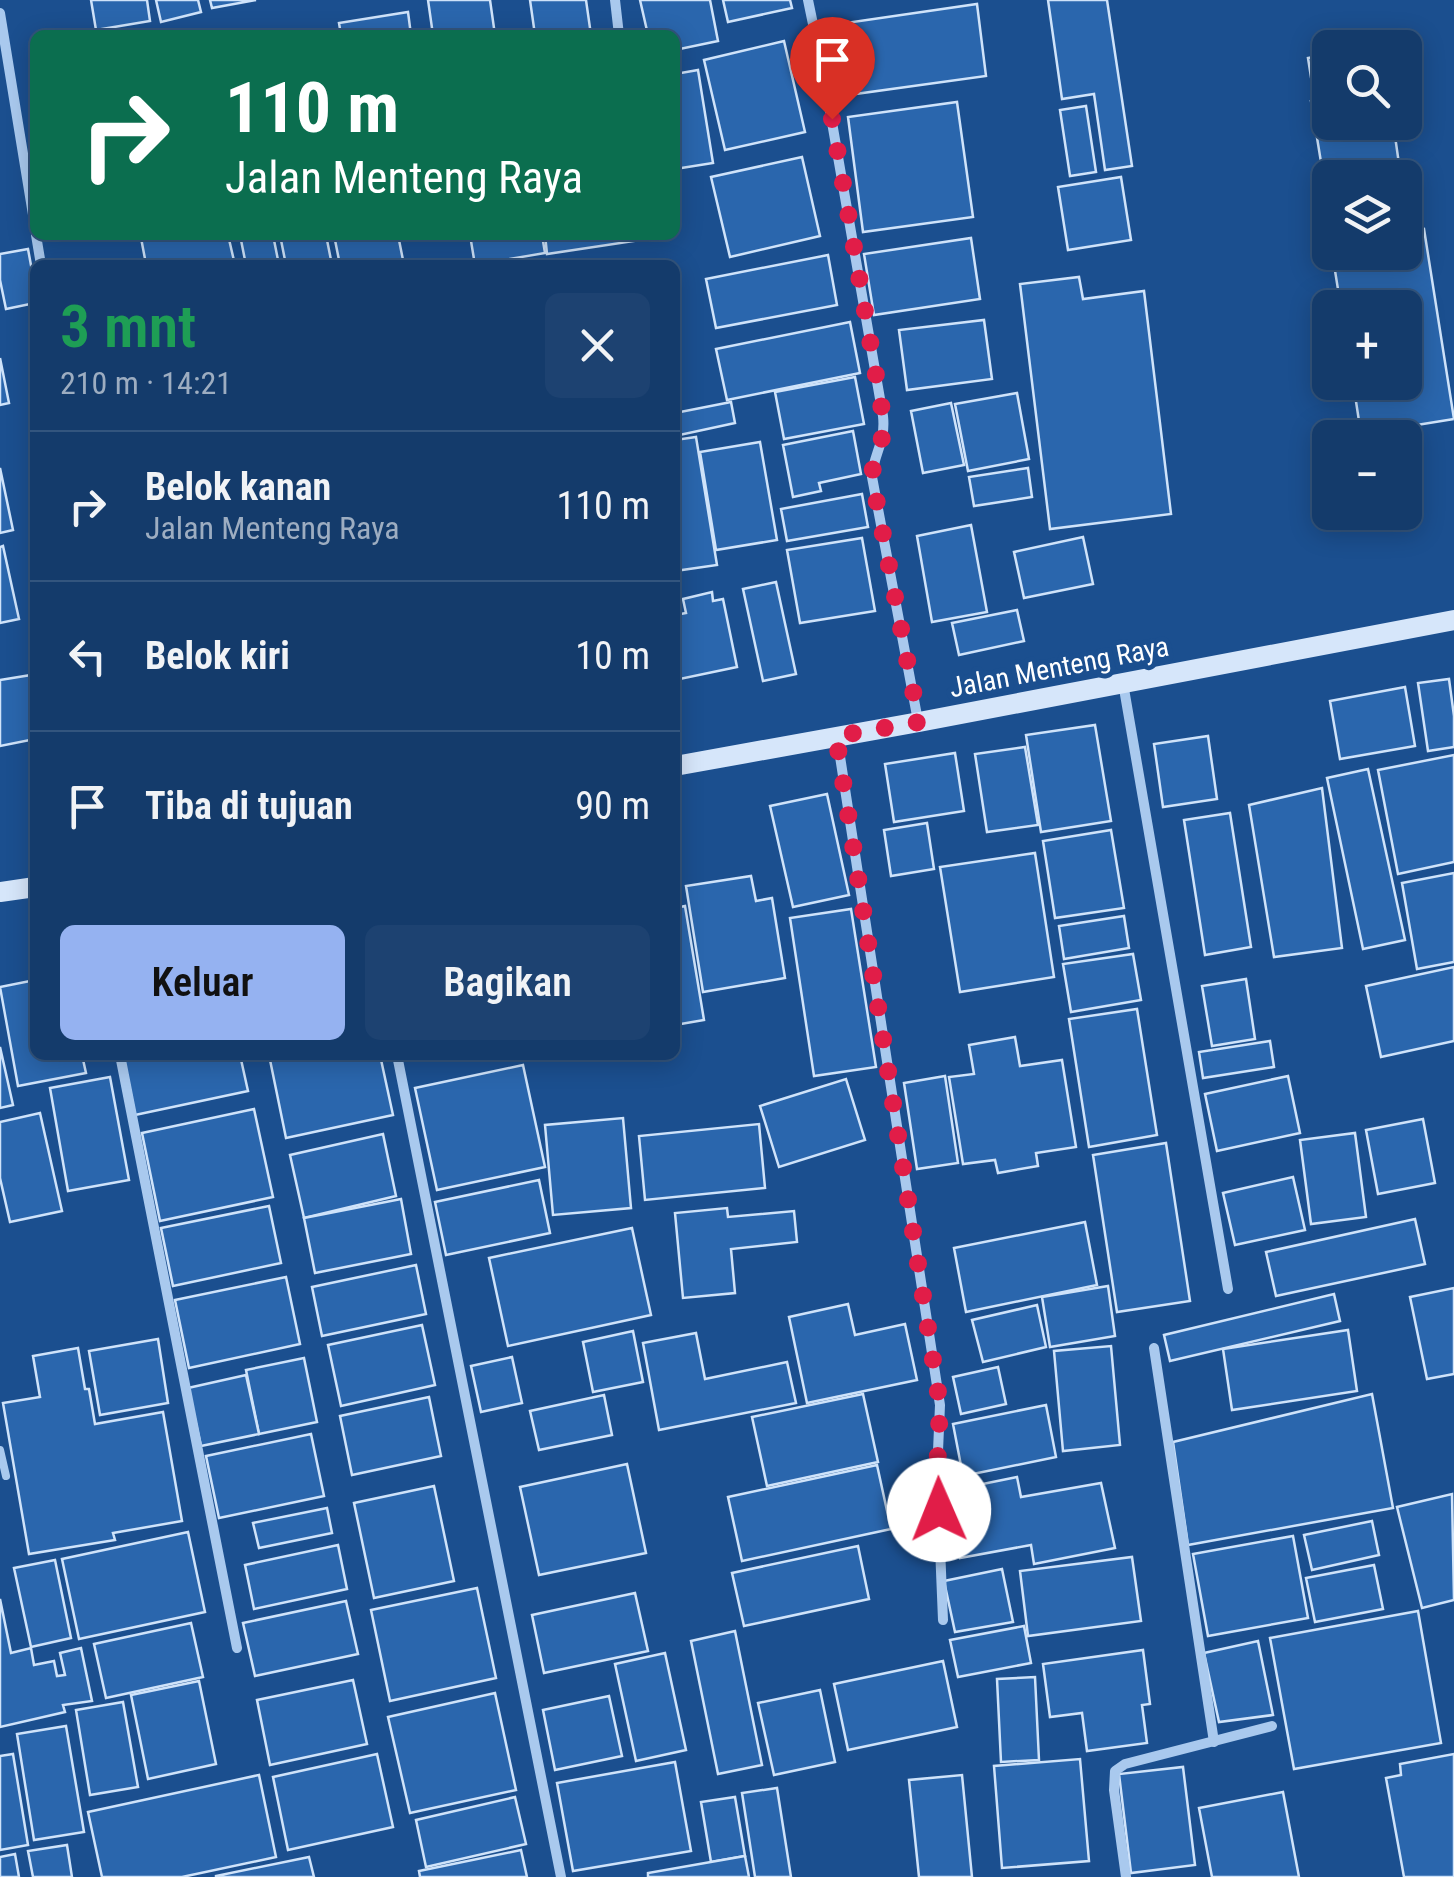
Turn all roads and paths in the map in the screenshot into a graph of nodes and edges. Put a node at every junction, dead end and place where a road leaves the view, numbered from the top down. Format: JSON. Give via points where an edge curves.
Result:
{"nodes":[{"id":1,"x":616,"y":0,"type":"edge"},
{"id":2,"x":808,"y":0,"type":"edge"},
{"id":3,"x":0,"y":13,"type":"edge"},
{"id":4,"x":619,"y":30,"type":"edge"},
{"id":5,"x":6,"y":76,"type":"edge"},
{"id":6,"x":30,"y":188,"type":"edge"},
{"id":7,"x":1454,"y":620,"type":"edge"},
{"id":8,"x":1123,"y":682,"type":"junction"},
{"id":9,"x":919,"y":722,"type":"junction"},
{"id":10,"x":836,"y":736,"type":"junction"},
{"id":11,"x":680,"y":765,"type":"edge"},
{"id":12,"x":30,"y":887,"type":"edge"},
{"id":13,"x":0,"y":892,"type":"edge"},
{"id":14,"x":121,"y":1060,"type":"edge"},
{"id":15,"x":398,"y":1060,"type":"edge"},
{"id":16,"x":1228,"y":1289,"type":"dead end"},
{"id":17,"x":1154,"y":1348,"type":"dead end"},
{"id":18,"x":0,"y":1450,"type":"edge"},
{"id":19,"x":6,"y":1476,"type":"dead end"},
{"id":20,"x":943,"y":1620,"type":"dead end"},
{"id":21,"x":238,"y":1648,"type":"dead end"},
{"id":22,"x":1272,"y":1726,"type":"dead end"},
{"id":23,"x":1214,"y":1742,"type":"junction"},
{"id":24,"x":561,"y":1877,"type":"edge"},
{"id":25,"x":1126,"y":1877,"type":"edge"}],
"edges":[{"from":1,"to":4,"type":"street"},
{"from":2,"to":9,"type":"street","via":[[883,416],[872,477]]},
{"from":3,"to":5,"type":"street"},
{"from":5,"to":6,"type":"street"},
{"from":7,"to":8,"type":"street","name":"Jalan Menteng Raya"},
{"from":8,"to":9,"type":"street","name":"Jalan Menteng Raya"},
{"from":8,"to":16,"type":"street"},
{"from":9,"to":10,"type":"street","name":"Jalan Menteng Raya"},
{"from":10,"to":11,"type":"street","name":"Jalan Menteng Raya"},
{"from":10,"to":20,"type":"street","via":[[940,1405]]},
{"from":12,"to":13,"type":"street"},
{"from":14,"to":21,"type":"street"},
{"from":15,"to":24,"type":"street"},
{"from":17,"to":23,"type":"street"},
{"from":18,"to":19,"type":"lane"},
{"from":22,"to":23,"type":"street"},
{"from":23,"to":25,"type":"street","via":[[1114,1771]]}]}
